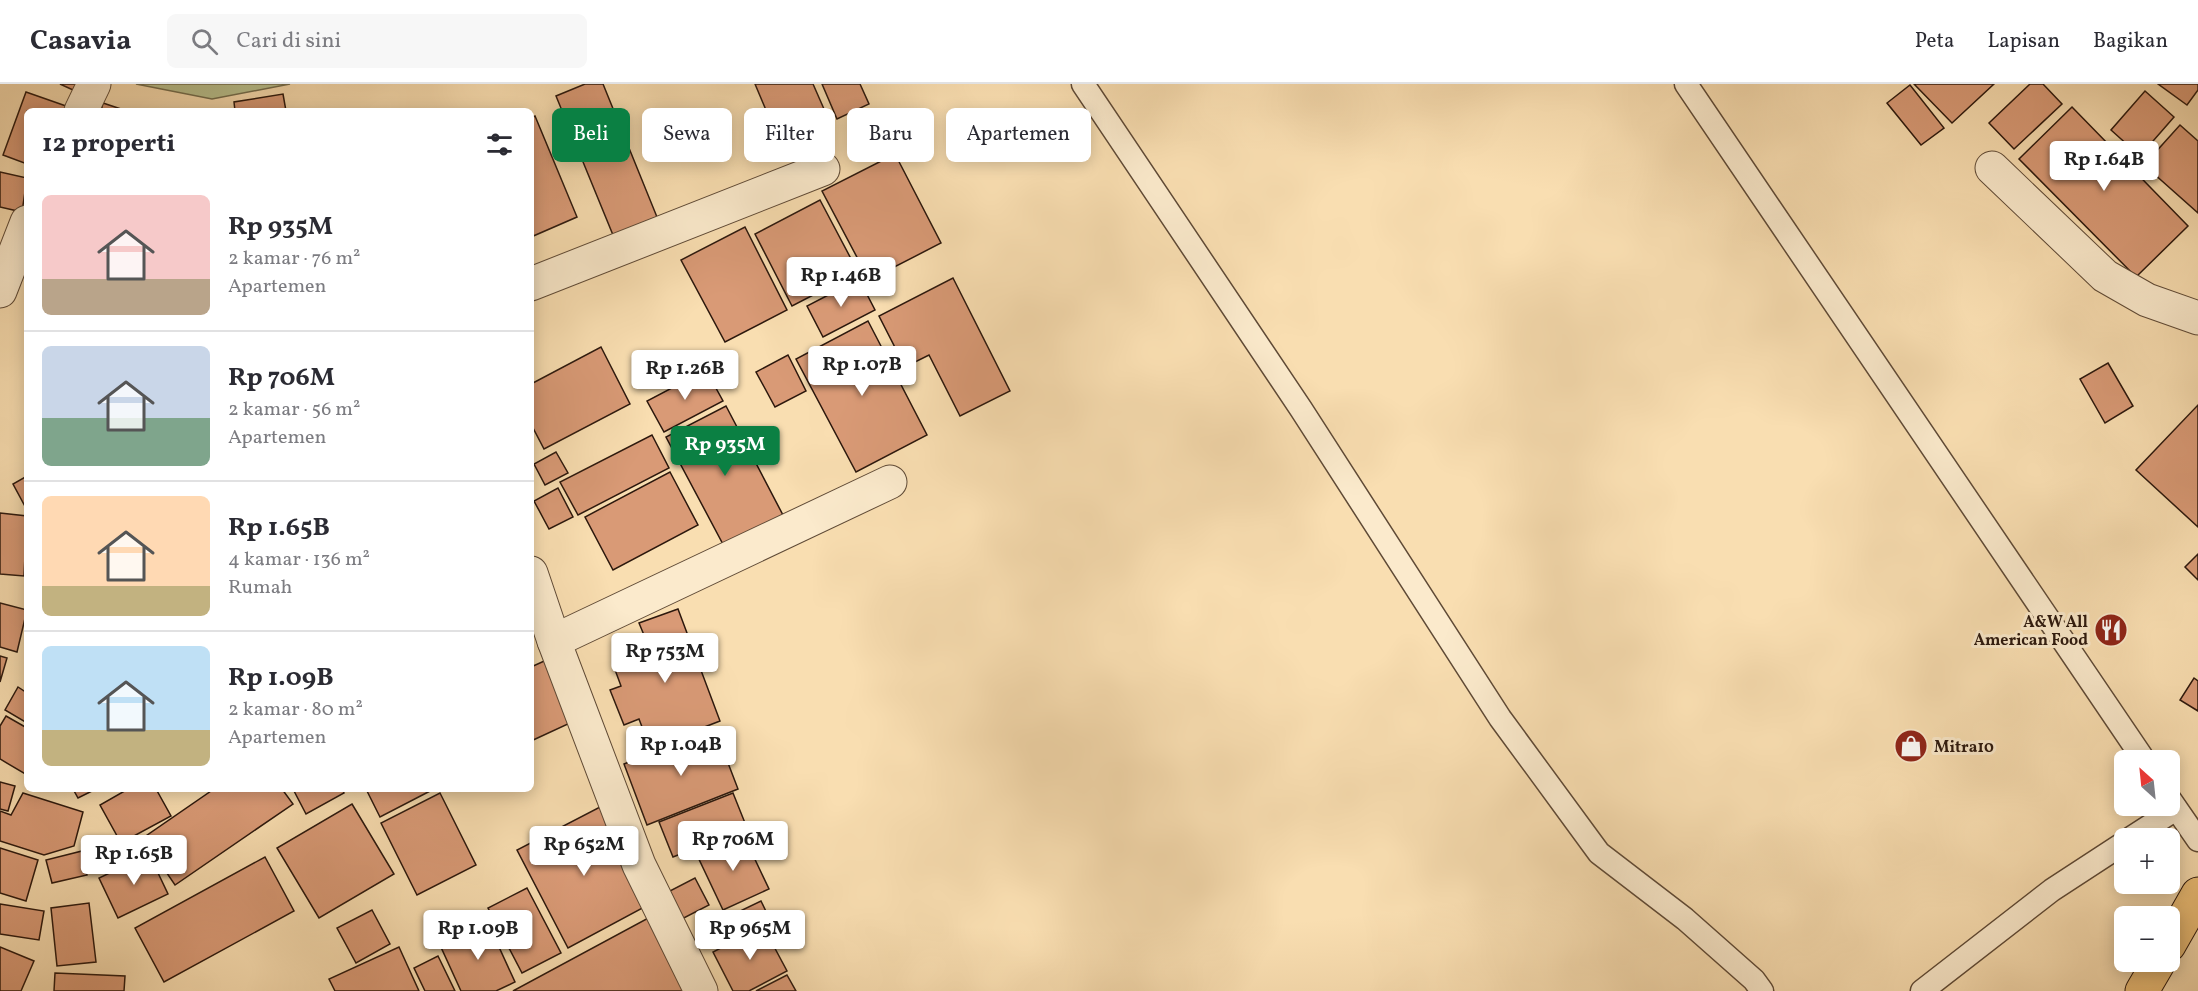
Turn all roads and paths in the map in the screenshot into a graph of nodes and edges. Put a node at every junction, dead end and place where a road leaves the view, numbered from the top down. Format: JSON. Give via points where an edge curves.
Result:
{"nodes":[{"id":1,"x":94,"y":84,"type":"edge"},
{"id":2,"x":1083,"y":84,"type":"edge"},
{"id":3,"x":1686,"y":84,"type":"edge"},
{"id":4,"x":82,"y":108,"type":"edge"},
{"id":5,"x":1992,"y":168,"type":"dead end"},
{"id":6,"x":823,"y":169,"type":"dead end"},
{"id":7,"x":18,"y":235,"type":"edge"},
{"id":8,"x":534,"y":283,"type":"edge"},
{"id":9,"x":0,"y":291,"type":"edge"},
{"id":10,"x":2198,"y":318,"type":"edge"},
{"id":11,"x":890,"y":482,"type":"dead end"},
{"id":12,"x":534,"y":582,"type":"edge"},
{"id":13,"x":554,"y":641,"type":"junction"},
{"id":14,"x":2137,"y":750,"type":"edge"},
{"id":15,"x":2180,"y":813,"type":"edge"},
{"id":16,"x":2157,"y":816,"type":"edge"},
{"id":17,"x":2143,"y":828,"type":"edge"},
{"id":18,"x":2198,"y":840,"type":"edge"},
{"id":19,"x":2114,"y":850,"type":"edge"},
{"id":20,"x":2198,"y":894,"type":"edge"},
{"id":21,"x":2180,"y":926,"type":"edge"},
{"id":22,"x":2153,"y":972,"type":"edge"},
{"id":23,"x":1930,"y":989,"type":"edge"},
{"id":24,"x":701,"y":991,"type":"edge"},
{"id":25,"x":1762,"y":991,"type":"edge"},
{"id":26,"x":2142,"y":991,"type":"edge"}],
"edges":[{"from":1,"to":4,"type":"street"},
{"from":2,"to":25,"type":"lane","via":[[1301,409],[1500,718],[1599,853],[1686,919]]},
{"from":3,"to":14,"type":"lane"},
{"from":5,"to":10,"type":"street","via":[[2105,276],[2147,300]]},
{"from":6,"to":8,"type":"street"},
{"from":7,"to":9,"type":"street"},
{"from":11,"to":13,"type":"street"},
{"from":12,"to":13,"type":"street"},
{"from":13,"to":24,"type":"street","via":[[639,865]]},
{"from":15,"to":18,"type":"lane"},
{"from":16,"to":17,"type":"lane"},
{"from":19,"to":23,"type":"lane","via":[[2052,891]]},
{"from":20,"to":21,"type":"main road"},
{"from":22,"to":26,"type":"main road"}]}
